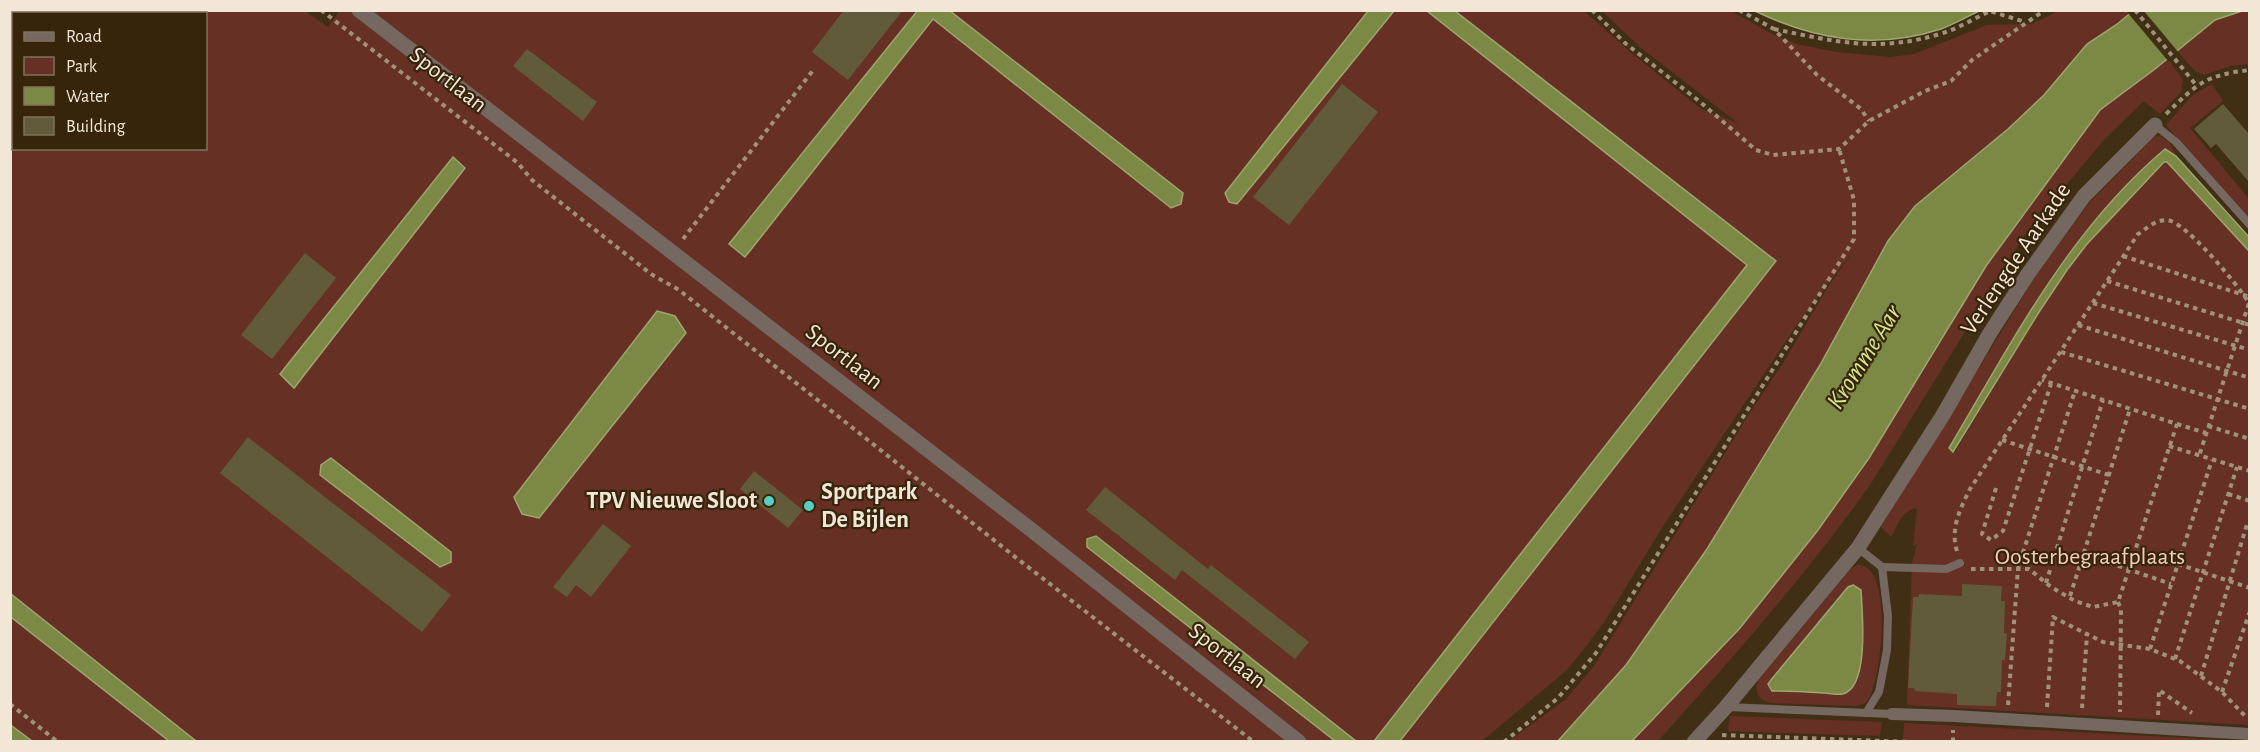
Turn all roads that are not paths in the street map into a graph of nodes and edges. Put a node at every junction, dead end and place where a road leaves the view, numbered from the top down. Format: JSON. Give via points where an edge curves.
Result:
{"nodes":[{"id":1,"x":359,"y":10,"type":"edge"},
{"id":2,"x":2155,"y":125,"type":"joint"},
{"id":3,"x":2250,"y":225,"type":"edge"},
{"id":4,"x":1858,"y":548,"type":"junction"},
{"id":5,"x":1960,"y":563,"type":"road end"},
{"id":6,"x":1882,"y":567,"type":"junction"},
{"id":7,"x":1726,"y":707,"type":"junction"},
{"id":8,"x":1866,"y":712,"type":"junction"},
{"id":9,"x":1893,"y":714,"type":"joint"},
{"id":10,"x":2250,"y":735,"type":"edge"},
{"id":11,"x":1697,"y":738,"type":"edge"},
{"id":12,"x":1299,"y":741,"type":"edge"}],
"edges":[{"from":1,"to":12,"type":"street","name":"Sportlaan"},
{"from":2,"to":3,"type":"lane","via":[[2176,142]]},
{"from":2,"to":4,"type":"street","name":"Verlengde Aarkade","via":[[2084,196],[2028,274]]},
{"from":4,"to":6,"type":"lane"},
{"from":4,"to":7,"type":"street","name":"Verlengde Aarkade"},
{"from":5,"to":6,"type":"lane","via":[[1946,569]]},
{"from":6,"to":8,"type":"lane","via":[[1888,616],[1887,650],[1879,692]]},
{"from":7,"to":8,"type":"lane"},
{"from":7,"to":11,"type":"street","name":"Verlengde Aarkade"},
{"from":8,"to":9,"type":"lane"},
{"from":9,"to":10,"type":"street"}]}
